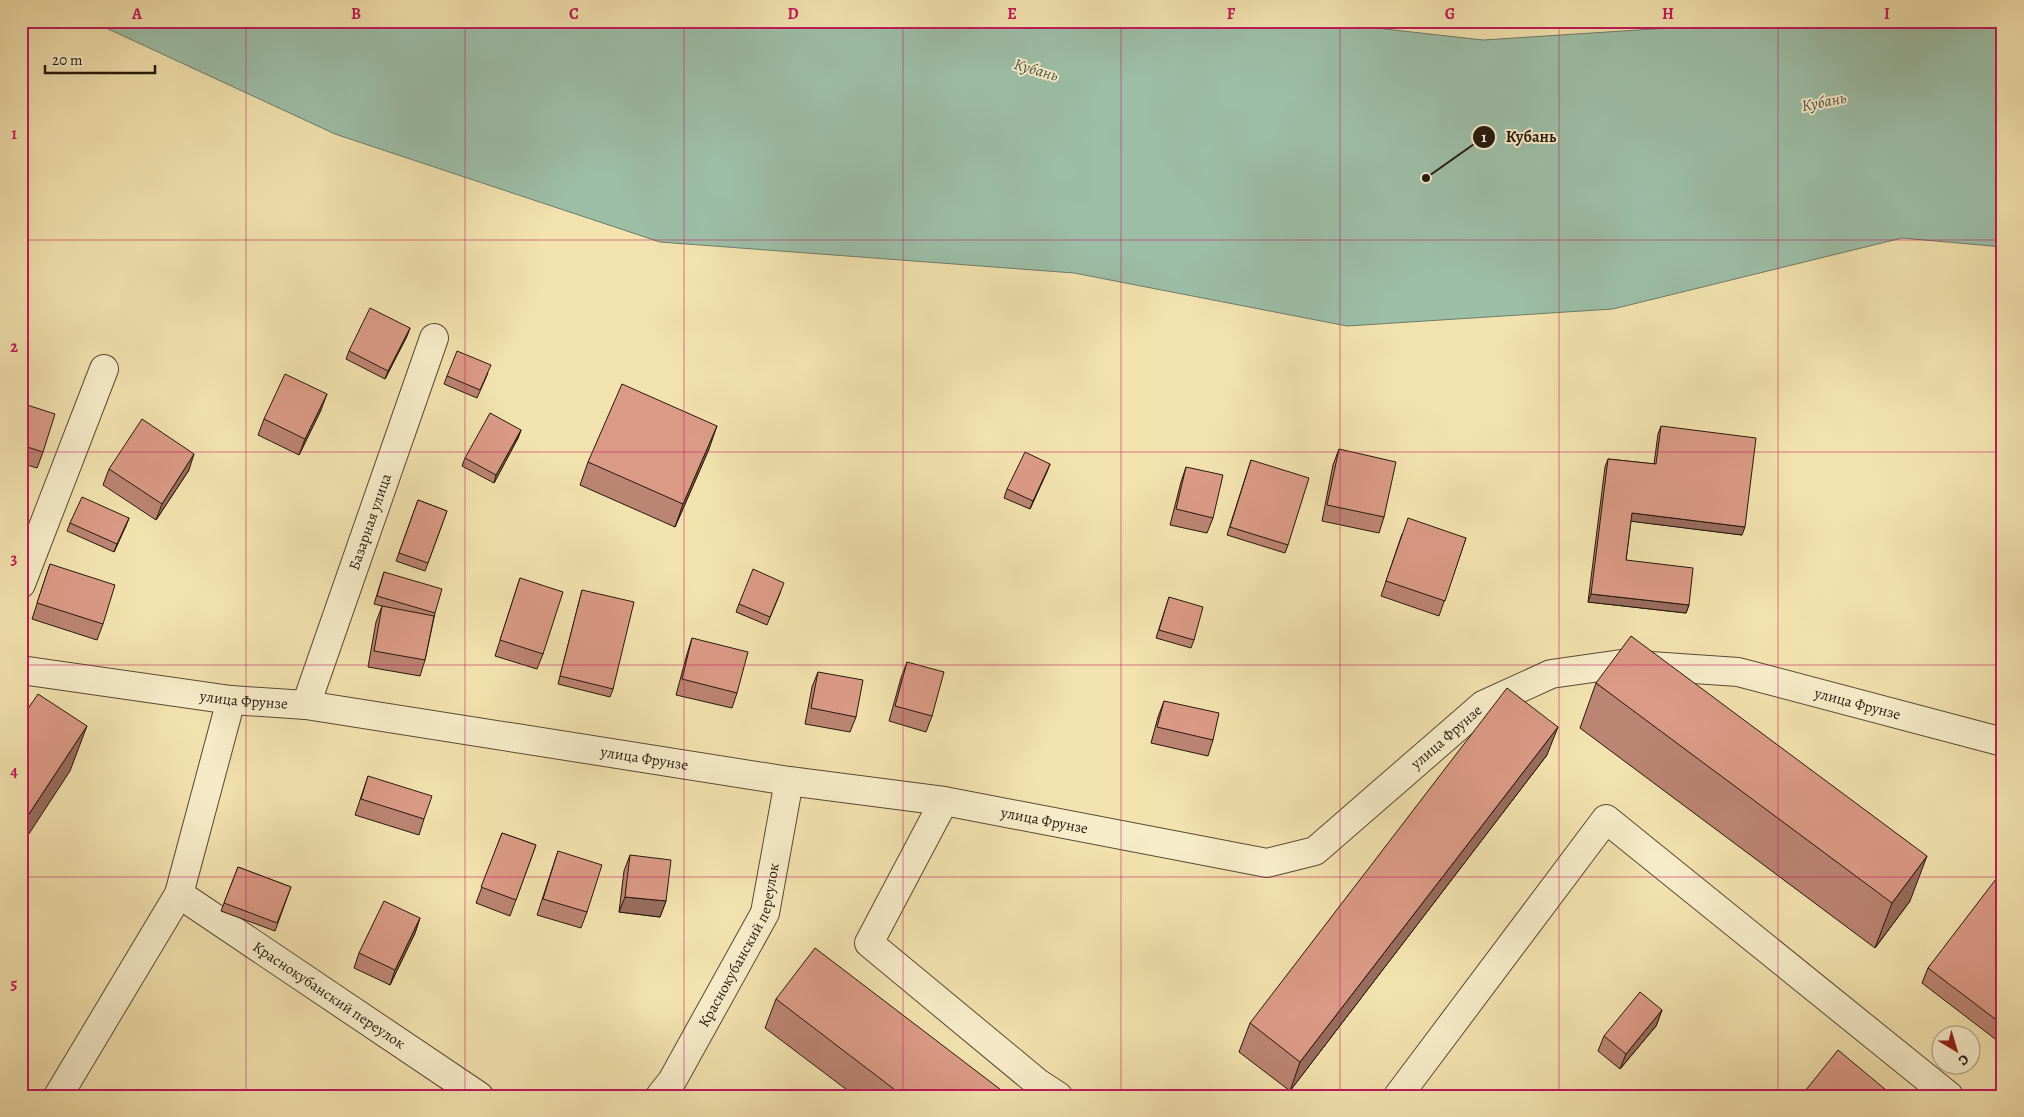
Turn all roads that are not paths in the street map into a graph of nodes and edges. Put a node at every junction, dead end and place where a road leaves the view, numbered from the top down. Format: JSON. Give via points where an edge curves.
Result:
{"nodes":[{"id":1,"x":434,"y":338,"type":"dead end"},
{"id":2,"x":104,"y":369,"type":"dead end"},
{"id":3,"x":21,"y":584,"type":"edge"},
{"id":4,"x":21,"y":670,"type":"edge"},
{"id":5,"x":231,"y":700,"type":"junction"},
{"id":6,"x":306,"y":705,"type":"junction"},
{"id":7,"x":2003,"y":742,"type":"edge"},
{"id":8,"x":789,"y":781,"type":"junction"},
{"id":9,"x":944,"y":801,"type":"junction"},
{"id":10,"x":179,"y":894,"type":"junction"},
{"id":11,"x":58,"y":1096,"type":"edge"},
{"id":12,"x":479,"y":1096,"type":"edge"},
{"id":13,"x":660,"y":1096,"type":"edge"},
{"id":14,"x":1058,"y":1096,"type":"edge"},
{"id":15,"x":1398,"y":1096,"type":"edge"},
{"id":16,"x":1949,"y":1096,"type":"edge"}],
"edges":[{"from":1,"to":6,"type":"street","name":"Базарная улица"},
{"from":2,"to":3,"type":"street"},
{"from":4,"to":5,"type":"street","name":"улица Фрунзе"},
{"from":5,"to":6,"type":"street","name":"улица Фрунзе"},
{"from":5,"to":10,"type":"street"},
{"from":6,"to":8,"type":"street","name":"улица Фрунзе"},
{"from":7,"to":9,"type":"street","name":"улица Фрунзе","via":[[1738,672],[1621,664],[1551,674],[1483,705],[1315,850],[1267,863]]},
{"from":8,"to":9,"type":"street","name":"улица Фрунзе"},
{"from":8,"to":13,"type":"street","name":"Краснокубанский переулок","via":[[765,913],[672,1081]]},
{"from":9,"to":14,"type":"street","via":[[869,943]]},
{"from":10,"to":11,"type":"street"},
{"from":10,"to":12,"type":"street","name":"Краснокубанский переулок"},
{"from":15,"to":16,"type":"street","via":[[1606,819]]}]}
